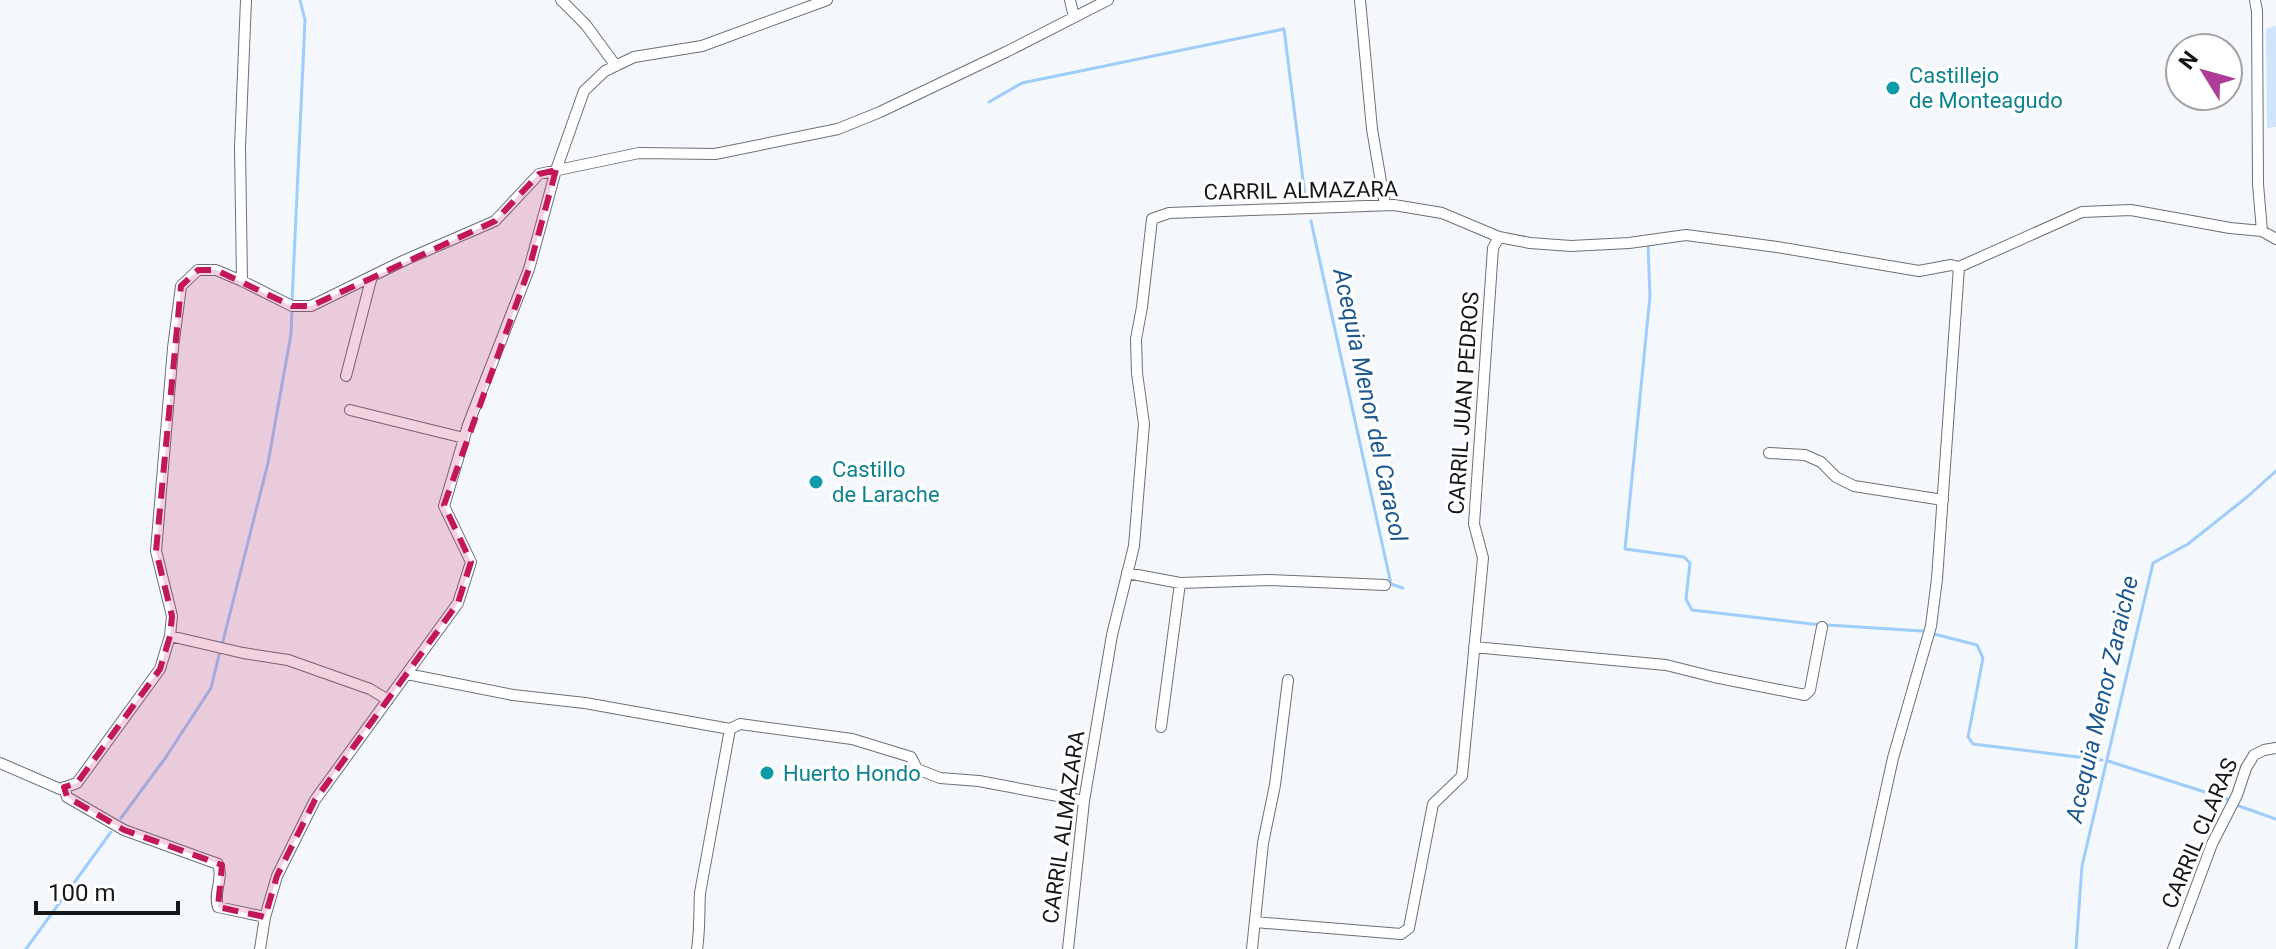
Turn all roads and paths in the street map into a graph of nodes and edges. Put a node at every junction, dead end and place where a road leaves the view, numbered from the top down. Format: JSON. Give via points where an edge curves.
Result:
{"nodes":[{"id":1,"x":246,"y":0,"type":"edge"},
{"id":2,"x":561,"y":0,"type":"edge"},
{"id":3,"x":827,"y":0,"type":"edge"},
{"id":4,"x":1070,"y":0,"type":"edge"},
{"id":5,"x":1108,"y":0,"type":"edge"},
{"id":6,"x":1360,"y":0,"type":"edge"},
{"id":7,"x":2255,"y":0,"type":"edge"},
{"id":8,"x":1074,"y":17,"type":"junction"},
{"id":9,"x":616,"y":66,"type":"junction"},
{"id":10,"x":556,"y":170,"type":"junction"},
{"id":11,"x":1385,"y":205,"type":"junction"},
{"id":12,"x":2262,"y":231,"type":"junction"},
{"id":13,"x":1499,"y":237,"type":"junction"},
{"id":14,"x":2276,"y":239,"type":"edge"},
{"id":15,"x":1959,"y":267,"type":"junction"},
{"id":16,"x":372,"y":276,"type":"junction"},
{"id":17,"x":242,"y":281,"type":"junction"},
{"id":18,"x":346,"y":376,"type":"dead end"},
{"id":19,"x":350,"y":410,"type":"dead end"},
{"id":20,"x":464,"y":438,"type":"junction"},
{"id":21,"x":1769,"y":453,"type":"dead end"},
{"id":22,"x":1943,"y":500,"type":"junction"},
{"id":23,"x":1127,"y":573,"type":"junction"},
{"id":24,"x":1180,"y":583,"type":"junction"},
{"id":25,"x":1385,"y":585,"type":"dead end"},
{"id":26,"x":1822,"y":627,"type":"dead end"},
{"id":27,"x":170,"y":636,"type":"junction"},
{"id":28,"x":1474,"y":647,"type":"junction"},
{"id":29,"x":407,"y":674,"type":"junction"},
{"id":30,"x":1288,"y":680,"type":"dead end"},
{"id":31,"x":388,"y":700,"type":"junction"},
{"id":32,"x":1161,"y":727,"type":"dead end"},
{"id":33,"x":730,"y":729,"type":"junction"},
{"id":34,"x":2276,"y":748,"type":"edge"},
{"id":35,"x":0,"y":763,"type":"edge"},
{"id":36,"x":64,"y":787,"type":"junction"},
{"id":37,"x":1084,"y":801,"type":"junction"},
{"id":38,"x":265,"y":917,"type":"junction"},
{"id":39,"x":1255,"y":922,"type":"junction"},
{"id":40,"x":260,"y":949,"type":"edge"},
{"id":41,"x":697,"y":949,"type":"edge"},
{"id":42,"x":1068,"y":949,"type":"edge"},
{"id":43,"x":1252,"y":949,"type":"edge"},
{"id":44,"x":1851,"y":949,"type":"edge"},
{"id":45,"x":2173,"y":949,"type":"edge"}],
"edges":[{"from":1,"to":17,"type":"street"},
{"from":2,"to":9,"type":"street"},
{"from":3,"to":9,"type":"street","via":[[702,46],[634,57]]},
{"from":4,"to":8,"type":"street"},
{"from":5,"to":8,"type":"street"},
{"from":6,"to":11,"type":"street"},
{"from":7,"to":12,"type":"street"},
{"from":8,"to":10,"type":"street","via":[[838,129],[715,154],[639,153]]},
{"from":9,"to":10,"type":"street","via":[[584,91]]},
{"from":10,"to":16,"type":"street","via":[[539,174],[495,221]]},
{"from":10,"to":20,"type":"street","via":[[529,269]]},
{"from":11,"to":13,"type":"street","name":"CARRIL ALMAZARA","via":[[1442,213]]},
{"from":11,"to":23,"type":"street","name":"CARRIL ALMAZARA","via":[[1169,213],[1152,219],[1136,339],[1144,424]]},
{"from":12,"to":14,"type":"street"},
{"from":12,"to":15,"type":"street","name":"CARRIL ALMAZARA","via":[[2131,210],[2082,212]]},
{"from":13,"to":15,"type":"street","name":"CARRIL ALMAZARA","via":[[1571,246],[1686,235],[1919,271]]},
{"from":13,"to":28,"type":"street","name":"CARRIL JUAN PEDROS","via":[[1493,248],[1474,524],[1483,558]]},
{"from":15,"to":22,"type":"street"},
{"from":16,"to":17,"type":"street","via":[[311,306],[292,306]]},
{"from":16,"to":18,"type":"street"},
{"from":17,"to":27,"type":"street","via":[[216,270],[198,270],[181,286],[156,551],[172,616]]},
{"from":19,"to":20,"type":"street"},
{"from":20,"to":29,"type":"street","via":[[444,506],[471,562],[458,603]]},
{"from":21,"to":22,"type":"street","via":[[1805,455],[1854,486]]},
{"from":22,"to":44,"type":"street","via":[[1931,626],[1893,758]]},
{"from":23,"to":24,"type":"street"},
{"from":23,"to":37,"type":"street","name":"CARRIL ALMAZARA"},
{"from":24,"to":25,"type":"street"},
{"from":24,"to":32,"type":"street"},
{"from":26,"to":28,"type":"street","via":[[1805,695],[1666,665]]},
{"from":27,"to":31,"type":"street","via":[[288,660]]},
{"from":27,"to":36,"type":"street","via":[[160,669],[77,783]]},
{"from":28,"to":39,"type":"street","name":"CARRIL JUAN PEDROS","via":[[1462,776],[1433,804],[1409,928],[1401,934]]},
{"from":29,"to":31,"type":"street"},
{"from":29,"to":33,"type":"street"},
{"from":30,"to":39,"type":"street"},
{"from":31,"to":38,"type":"street","via":[[315,800],[277,876]]},
{"from":33,"to":37,"type":"street","via":[[740,724],[852,739],[911,757],[917,769],[940,778]]},
{"from":33,"to":41,"type":"street","via":[[700,893]]},
{"from":34,"to":45,"type":"street","name":"CARRIL CLARAS","via":[[2254,755],[2246,768]]},
{"from":35,"to":36,"type":"street"},
{"from":36,"to":38,"type":"street","via":[[67,797],[124,830],[218,864],[218,907]]},
{"from":37,"to":42,"type":"street","name":"CARRIL ALMAZARA"},
{"from":38,"to":40,"type":"street"},
{"from":39,"to":43,"type":"street"}]}
